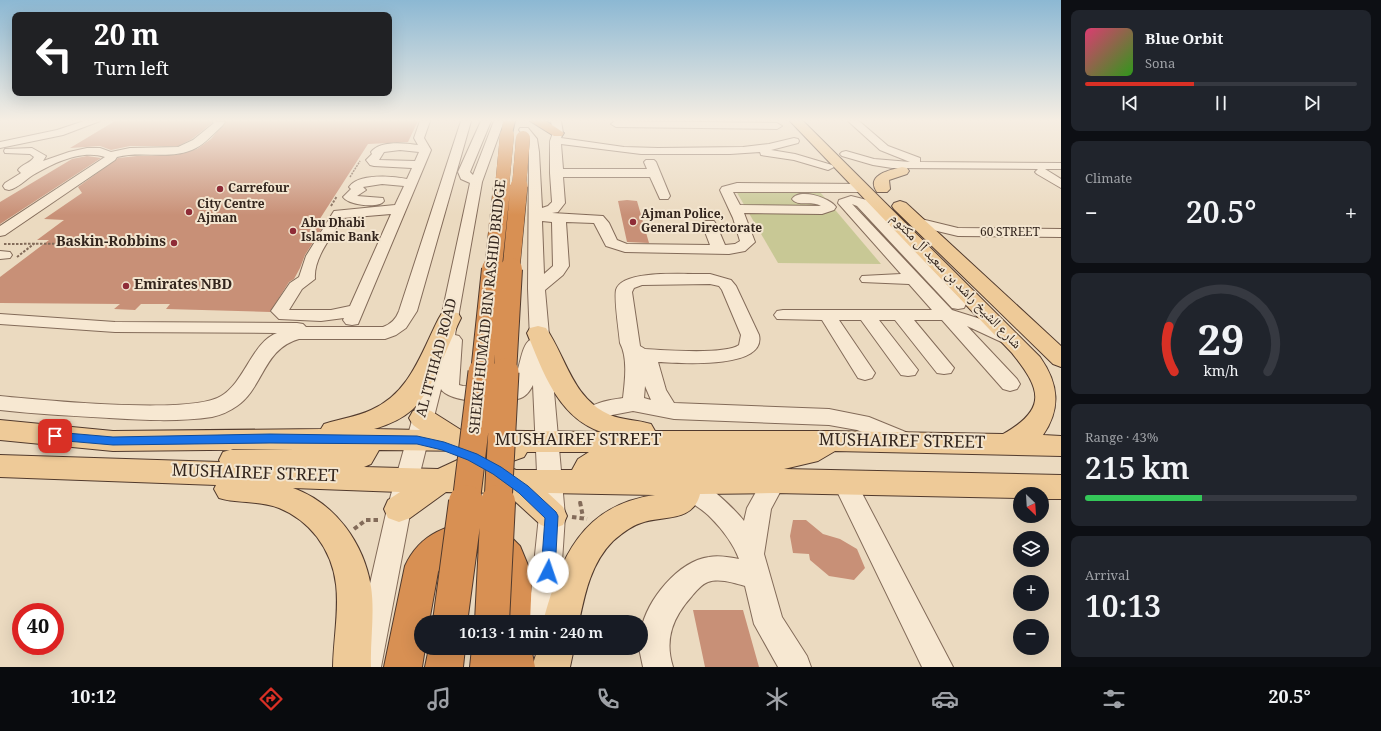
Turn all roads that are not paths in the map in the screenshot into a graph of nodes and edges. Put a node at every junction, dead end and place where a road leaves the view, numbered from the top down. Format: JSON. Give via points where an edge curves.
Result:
{"nodes":[{"id":1,"x":34,"y":152,"type":"edge"},
{"id":2,"x":62,"y":152,"type":"edge"},
{"id":3,"x":88,"y":152,"type":"edge"},
{"id":4,"x":101,"y":152,"type":"edge"},
{"id":5,"x":125,"y":152,"type":"edge"},
{"id":6,"x":376,"y":152,"type":"edge"},
{"id":7,"x":425,"y":152,"type":"edge"},
{"id":8,"x":456,"y":152,"type":"edge"},
{"id":9,"x":473,"y":152,"type":"edge"},
{"id":10,"x":499,"y":152,"type":"edge"},
{"id":11,"x":514,"y":152,"type":"edge"},
{"id":12,"x":517,"y":152,"type":"edge"},
{"id":13,"x":533,"y":152,"type":"edge"},
{"id":14,"x":556,"y":152,"type":"edge"},
{"id":15,"x":646,"y":152,"type":"edge"},
{"id":16,"x":748,"y":152,"type":"edge"},
{"id":17,"x":819,"y":152,"type":"edge"},
{"id":18,"x":831,"y":152,"type":"edge"},
{"id":19,"x":834,"y":152,"type":"edge"},
{"id":20,"x":894,"y":152,"type":"edge"},
{"id":21,"x":108,"y":158,"type":"junction"},
{"id":22,"x":51,"y":161,"type":"junction"},
{"id":23,"x":837,"y":161,"type":"junction"},
{"id":24,"x":132,"y":162,"type":"dead end"},
{"id":25,"x":926,"y":165,"type":"junction"},
{"id":26,"x":1013,"y":165,"type":"junction"},
{"id":27,"x":1061,"y":166,"type":"edge"},
{"id":28,"x":419,"y":168,"type":"junction"},
{"id":29,"x":902,"y":171,"type":"junction"},
{"id":30,"x":979,"y":171,"type":"junction"},
{"id":31,"x":1041,"y":172,"type":"junction"},
{"id":32,"x":1061,"y":172,"type":"edge"},
{"id":33,"x":556,"y":173,"type":"junction"},
{"id":34,"x":655,"y":173,"type":"junction"},
{"id":35,"x":476,"y":182,"type":"junction"},
{"id":36,"x":869,"y":182,"type":"junction"},
{"id":37,"x":412,"y":184,"type":"junction"},
{"id":38,"x":1061,"y":184,"type":"edge"},
{"id":39,"x":2,"y":186,"type":"edge"},
{"id":40,"x":664,"y":196,"type":"dead end"},
{"id":41,"x":733,"y":204,"type":"junction"},
{"id":42,"x":402,"y":206,"type":"junction"},
{"id":43,"x":536,"y":215,"type":"junction"},
{"id":44,"x":559,"y":217,"type":"junction"},
{"id":45,"x":917,"y":222,"type":"junction"},
{"id":46,"x":709,"y":224,"type":"dead end"},
{"id":47,"x":0,"y":232,"type":"edge"},
{"id":48,"x":958,"y":232,"type":"junction"},
{"id":49,"x":1061,"y":233,"type":"edge"},
{"id":50,"x":938,"y":242,"type":"junction"},
{"id":51,"x":719,"y":250,"type":"junction"},
{"id":52,"x":868,"y":279,"type":"dead end"},
{"id":53,"x":914,"y":279,"type":"junction"},
{"id":54,"x":536,"y":289,"type":"junction"},
{"id":55,"x":954,"y":306,"type":"junction"},
{"id":56,"x":354,"y":314,"type":"junction"},
{"id":57,"x":783,"y":315,"type":"dead end"},
{"id":58,"x":827,"y":315,"type":"junction"},
{"id":59,"x":866,"y":315,"type":"junction"},
{"id":60,"x":900,"y":315,"type":"junction"},
{"id":61,"x":450,"y":318,"type":"junction"},
{"id":62,"x":0,"y":319,"type":"edge"},
{"id":63,"x":254,"y":328,"type":"junction"},
{"id":64,"x":363,"y":333,"type":"junction"},
{"id":65,"x":538,"y":333,"type":"junction"},
{"id":66,"x":1020,"y":348,"type":"junction"},
{"id":67,"x":268,"y":349,"type":"junction"},
{"id":68,"x":640,"y":353,"type":"junction"},
{"id":69,"x":1061,"y":359,"type":"edge"},
{"id":70,"x":944,"y":368,"type":"dead end"},
{"id":71,"x":908,"y":370,"type":"dead end"},
{"id":72,"x":864,"y":373,"type":"dead end"},
{"id":73,"x":1010,"y":384,"type":"dead end"},
{"id":74,"x":0,"y":396,"type":"edge"},
{"id":75,"x":0,"y":403,"type":"edge"},
{"id":76,"x":633,"y":404,"type":"junction"},
{"id":77,"x":95,"y":408,"type":"junction"},
{"id":78,"x":667,"y":410,"type":"junction"},
{"id":79,"x":591,"y":416,"type":"junction"},
{"id":80,"x":420,"y":429,"type":"junction"},
{"id":81,"x":0,"y":430,"type":"edge"},
{"id":82,"x":547,"y":433,"type":"junction"},
{"id":83,"x":270,"y":438,"type":"junction"},
{"id":84,"x":356,"y":439,"type":"junction"},
{"id":85,"x":828,"y":441,"type":"junction"},
{"id":86,"x":909,"y":442,"type":"junction"},
{"id":87,"x":1006,"y":444,"type":"junction"},
{"id":88,"x":1061,"y":446,"type":"edge"},
{"id":89,"x":481,"y":452,"type":"junction"},
{"id":90,"x":0,"y":466,"type":"edge"},
{"id":91,"x":78,"y":470,"type":"junction"},
{"id":92,"x":406,"y":480,"type":"junction"},
{"id":93,"x":441,"y":480,"type":"junction"},
{"id":94,"x":512,"y":481,"type":"junction"},
{"id":95,"x":551,"y":481,"type":"junction"},
{"id":96,"x":774,"y":481,"type":"junction"},
{"id":97,"x":684,"y":483,"type":"junction"},
{"id":98,"x":845,"y":483,"type":"junction"},
{"id":99,"x":1061,"y":487,"type":"edge"},
{"id":100,"x":584,"y":491,"type":"junction"},
{"id":101,"x":399,"y":509,"type":"junction"},
{"id":102,"x":552,"y":516,"type":"junction"},
{"id":103,"x":754,"y":565,"type":"junction"},
{"id":104,"x":451,"y":615,"type":"edge"},
{"id":105,"x":492,"y":615,"type":"edge"},
{"id":106,"x":512,"y":615,"type":"edge"},
{"id":107,"x":544,"y":615,"type":"edge"},
{"id":108,"x":563,"y":615,"type":"edge"},
{"id":109,"x":446,"y":655,"type":"edge"},
{"id":110,"x":490,"y":655,"type":"edge"},
{"id":111,"x":514,"y":655,"type":"edge"},
{"id":112,"x":539,"y":655,"type":"edge"},
{"id":113,"x":554,"y":655,"type":"edge"},
{"id":114,"x":352,"y":667,"type":"edge"},
{"id":115,"x":366,"y":667,"type":"edge"},
{"id":116,"x":403,"y":667,"type":"edge"},
{"id":117,"x":444,"y":667,"type":"edge"},
{"id":118,"x":489,"y":667,"type":"edge"},
{"id":119,"x":516,"y":667,"type":"edge"},
{"id":120,"x":537,"y":667,"type":"edge"},
{"id":121,"x":551,"y":667,"type":"edge"},
{"id":122,"x":658,"y":667,"type":"edge"},
{"id":123,"x":796,"y":667,"type":"edge"},
{"id":124,"x":938,"y":667,"type":"edge"}],
"edges":[{"from":1,"to":39,"type":"street","via":[[40,156],[37,162]]},
{"from":2,"to":22,"type":"street"},
{"from":3,"to":22,"type":"street"},
{"from":4,"to":21,"type":"street"},
{"from":5,"to":21,"type":"street"},
{"from":6,"to":28,"type":"street","via":[[376,159],[366,168]]},
{"from":7,"to":28,"type":"street"},
{"from":8,"to":64,"type":"street","via":[[404,320],[394,330],[385,333]]},
{"from":9,"to":35,"type":"street","via":[[464,172],[465,176]]},
{"from":10,"to":35,"type":"street","name":"AL ITTIHAD ROAD"},
{"from":11,"to":104,"type":"highway","name":"SHEIKH HUMAID BIN RASHID BRIDGE","bridge":true},
{"from":12,"to":105,"type":"highway","name":"SHEIKH HUMAID BIN RASHID BRIDGE","bridge":true},
{"from":13,"to":43,"type":"street"},
{"from":14,"to":33,"type":"street"},
{"from":15,"to":34,"type":"street"},
{"from":16,"to":23,"type":"street"},
{"from":17,"to":23,"type":"main road","name":"شارع الشيخ راشد بن سعيد آل مكتوم"},
{"from":18,"to":23,"type":"main road","name":"شارع الشيخ راشد بن سعيد آل مكتوم"},
{"from":19,"to":36,"type":"main road"},
{"from":20,"to":25,"type":"street"},
{"from":21,"to":24,"type":"street"},
{"from":21,"to":47,"type":"street"},
{"from":22,"to":39,"type":"street"},
{"from":23,"to":25,"type":"street"},
{"from":23,"to":36,"type":"main road","name":"شارع الشيخ راشد بن سعيد آل مكتوم"},
{"from":25,"to":26,"type":"street"},
{"from":26,"to":27,"type":"street"},
{"from":26,"to":30,"type":"street","via":[[974,168]]},
{"from":28,"to":37,"type":"street"},
{"from":29,"to":30,"type":"street"},
{"from":29,"to":36,"type":"street"},
{"from":29,"to":36,"type":"main road"},
{"from":30,"to":31,"type":"street"},
{"from":31,"to":32,"type":"street"},
{"from":31,"to":38,"type":"street"},
{"from":33,"to":34,"type":"street"},
{"from":33,"to":43,"type":"street","via":[[558,203],[553,209]]},
{"from":34,"to":40,"type":"street"},
{"from":35,"to":61,"type":"street","name":"AL ITTIHAD ROAD"},
{"from":36,"to":41,"type":"street","via":[[737,187],[726,190]]},
{"from":36,"to":45,"type":"main road","name":"شارع الشيخ راشد بن سعيد آل مكتوم"},
{"from":36,"to":55,"type":"main road","name":"شارع الشيخ راشد بن سعيد آل مكتوم"},
{"from":37,"to":42,"type":"street"},
{"from":37,"to":42,"type":"street","via":[[367,181],[359,183],[355,187],[360,190],[350,197],[358,201]]},
{"from":41,"to":41,"type":"street","via":[[822,210],[830,207],[826,202],[815,199]]},
{"from":41,"to":51,"type":"street","via":[[748,242],[740,248]]},
{"from":42,"to":56,"type":"street"},
{"from":42,"to":56,"type":"street","via":[[339,214],[311,260],[306,273],[307,279],[296,286],[280,312]]},
{"from":43,"to":44,"type":"street"},
{"from":43,"to":54,"type":"street"},
{"from":44,"to":51,"type":"street","via":[[598,219],[612,243],[625,248]]},
{"from":44,"to":54,"type":"street","via":[[561,266]]},
{"from":45,"to":48,"type":"street","name":"60 STREET"},
{"from":45,"to":50,"type":"main road","name":"شارع الشيخ راشد بن سعيد آل مكتوم"},
{"from":46,"to":51,"type":"street"},
{"from":48,"to":49,"type":"street","name":"60 STREET"},
{"from":48,"to":50,"type":"street","name":"60 STREET","via":[[942,237]]},
{"from":50,"to":69,"type":"main road","name":"شارع الشيخ راشد بن سعيد آل مكتوم"},
{"from":52,"to":53,"type":"street"},
{"from":53,"to":55,"type":"street"},
{"from":53,"to":55,"type":"street","via":[[844,203],[846,201],[862,203]]},
{"from":54,"to":65,"type":"street"},
{"from":55,"to":60,"type":"street"},
{"from":55,"to":66,"type":"main road","name":"شارع الشيخ راشد بن سعيد آل مكتوم"},
{"from":55,"to":66,"type":"street"},
{"from":55,"to":73,"type":"street"},
{"from":56,"to":63,"type":"street","via":[[338,326],[325,328]]},
{"from":56,"to":64,"type":"street","via":[[356,329]]},
{"from":57,"to":58,"type":"street"},
{"from":58,"to":59,"type":"street"},
{"from":58,"to":72,"type":"street"},
{"from":59,"to":60,"type":"street"},
{"from":59,"to":71,"type":"street"},
{"from":60,"to":70,"type":"street"},
{"from":61,"to":65,"type":"street","via":[[454,325],[449,386],[460,393],[508,394],[521,389]]},
{"from":61,"to":80,"type":"street","name":"AL ITTIHAD ROAD"},
{"from":61,"to":83,"type":"main road","via":[[413,389],[405,401],[390,412],[374,420],[334,431]]},
{"from":62,"to":63,"type":"street","via":[[115,327]]},
{"from":63,"to":67,"type":"street","via":[[267,338]]},
{"from":64,"to":67,"type":"street","via":[[298,333],[281,338]]},
{"from":65,"to":79,"type":"main road","via":[[567,395]]},
{"from":65,"to":82,"type":"street"},
{"from":66,"to":87,"type":"main road","name":"شارع الشيخ راشد بن سعيد آل مكتوم","via":[[1045,378],[1052,394],[1053,408],[1048,421],[1036,432]]},
{"from":67,"to":77,"type":"street","via":[[239,394],[213,409],[158,413]]},
{"from":68,"to":68,"type":"street","via":[[732,354],[748,348],[751,339],[728,286],[720,281],[642,280],[630,283],[624,292],[629,343]]},
{"from":68,"to":76,"type":"street"},
{"from":68,"to":78,"type":"street"},
{"from":74,"to":77,"type":"street","via":[[77,403]]},
{"from":75,"to":77,"type":"street"},
{"from":76,"to":78,"type":"street"},
{"from":76,"to":79,"type":"street","via":[[608,408]]},
{"from":78,"to":86,"type":"street","via":[[840,418],[861,423]]},
{"from":79,"to":85,"type":"main road","via":[[610,425],[640,431],[783,434]]},
{"from":80,"to":84,"type":"main road"},
{"from":80,"to":89,"type":"main road","via":[[444,446]]},
{"from":80,"to":92,"type":"street","name":"AL ITTIHAD ROAD"},
{"from":81,"to":83,"type":"main road","via":[[113,441]]},
{"from":82,"to":85,"type":"main road","name":"MUSHAIREF STREET"},
{"from":82,"to":89,"type":"main road","name":"MUSHAIREF STREET"},
{"from":82,"to":95,"type":"street"},
{"from":83,"to":84,"type":"main road"},
{"from":84,"to":91,"type":"main road","via":[[366,448],[356,459],[101,462]]},
{"from":85,"to":86,"type":"main road","name":"MUSHAIREF STREET"},
{"from":85,"to":100,"type":"main road","via":[[819,450],[783,460],[596,461],[585,470]]},
{"from":86,"to":87,"type":"main road","name":"MUSHAIREF STREET"},
{"from":87,"to":88,"type":"main road","name":"MUSHAIREF STREET"},
{"from":89,"to":92,"type":"main road"},
{"from":89,"to":93,"type":"main road"},
{"from":89,"to":94,"type":"main road"},
{"from":89,"to":95,"type":"main road"},
{"from":90,"to":91,"type":"main road","name":"MUSHAIREF STREET"},
{"from":91,"to":92,"type":"main road","name":"MUSHAIREF STREET"},
{"from":91,"to":114,"type":"main road","via":[[96,482],[110,485],[254,490],[278,495],[303,505],[337,540],[346,560],[354,587]]},
{"from":92,"to":93,"type":"main road","name":"MUSHAIREF STREET"},
{"from":92,"to":101,"type":"street","name":"AL ITTIHAD ROAD"},
{"from":93,"to":94,"type":"main road","name":"MUSHAIREF STREET"},
{"from":93,"to":101,"type":"main road"},
{"from":94,"to":95,"type":"main road","name":"MUSHAIREF STREET"},
{"from":94,"to":102,"type":"main road"},
{"from":95,"to":100,"type":"main road","name":"MUSHAIREF STREET"},
{"from":95,"to":102,"type":"street"},
{"from":96,"to":97,"type":"main road","name":"MUSHAIREF STREET"},
{"from":96,"to":98,"type":"main road","name":"MUSHAIREF STREET"},
{"from":96,"to":103,"type":"street","via":[[758,508]]},
{"from":97,"to":100,"type":"main road","name":"MUSHAIREF STREET"},
{"from":97,"to":103,"type":"street","via":[[712,502],[724,514]]},
{"from":97,"to":108,"type":"main road","via":[[685,498],[682,501],[632,513],[605,529],[589,545],[577,565]]},
{"from":98,"to":99,"type":"main road","name":"MUSHAIREF STREET"},
{"from":98,"to":124,"type":"street"},
{"from":101,"to":115,"type":"street","name":"AL ITTIHAD ROAD"},
{"from":102,"to":107,"type":"street"},
{"from":103,"to":122,"type":"street","via":[[723,570],[709,569],[689,579],[660,615],[653,648]]},
{"from":103,"to":123,"type":"street","via":[[769,624]]},
{"from":106,"to":116,"type":"highway","via":[[515,575],[508,556],[494,541],[483,535],[452,540],[434,551],[422,566]]},
{"from":109,"to":117,"type":"highway"},
{"from":110,"to":118,"type":"highway"},
{"from":111,"to":119,"type":"highway"},
{"from":112,"to":120,"type":"street"},
{"from":113,"to":121,"type":"main road"}]}
